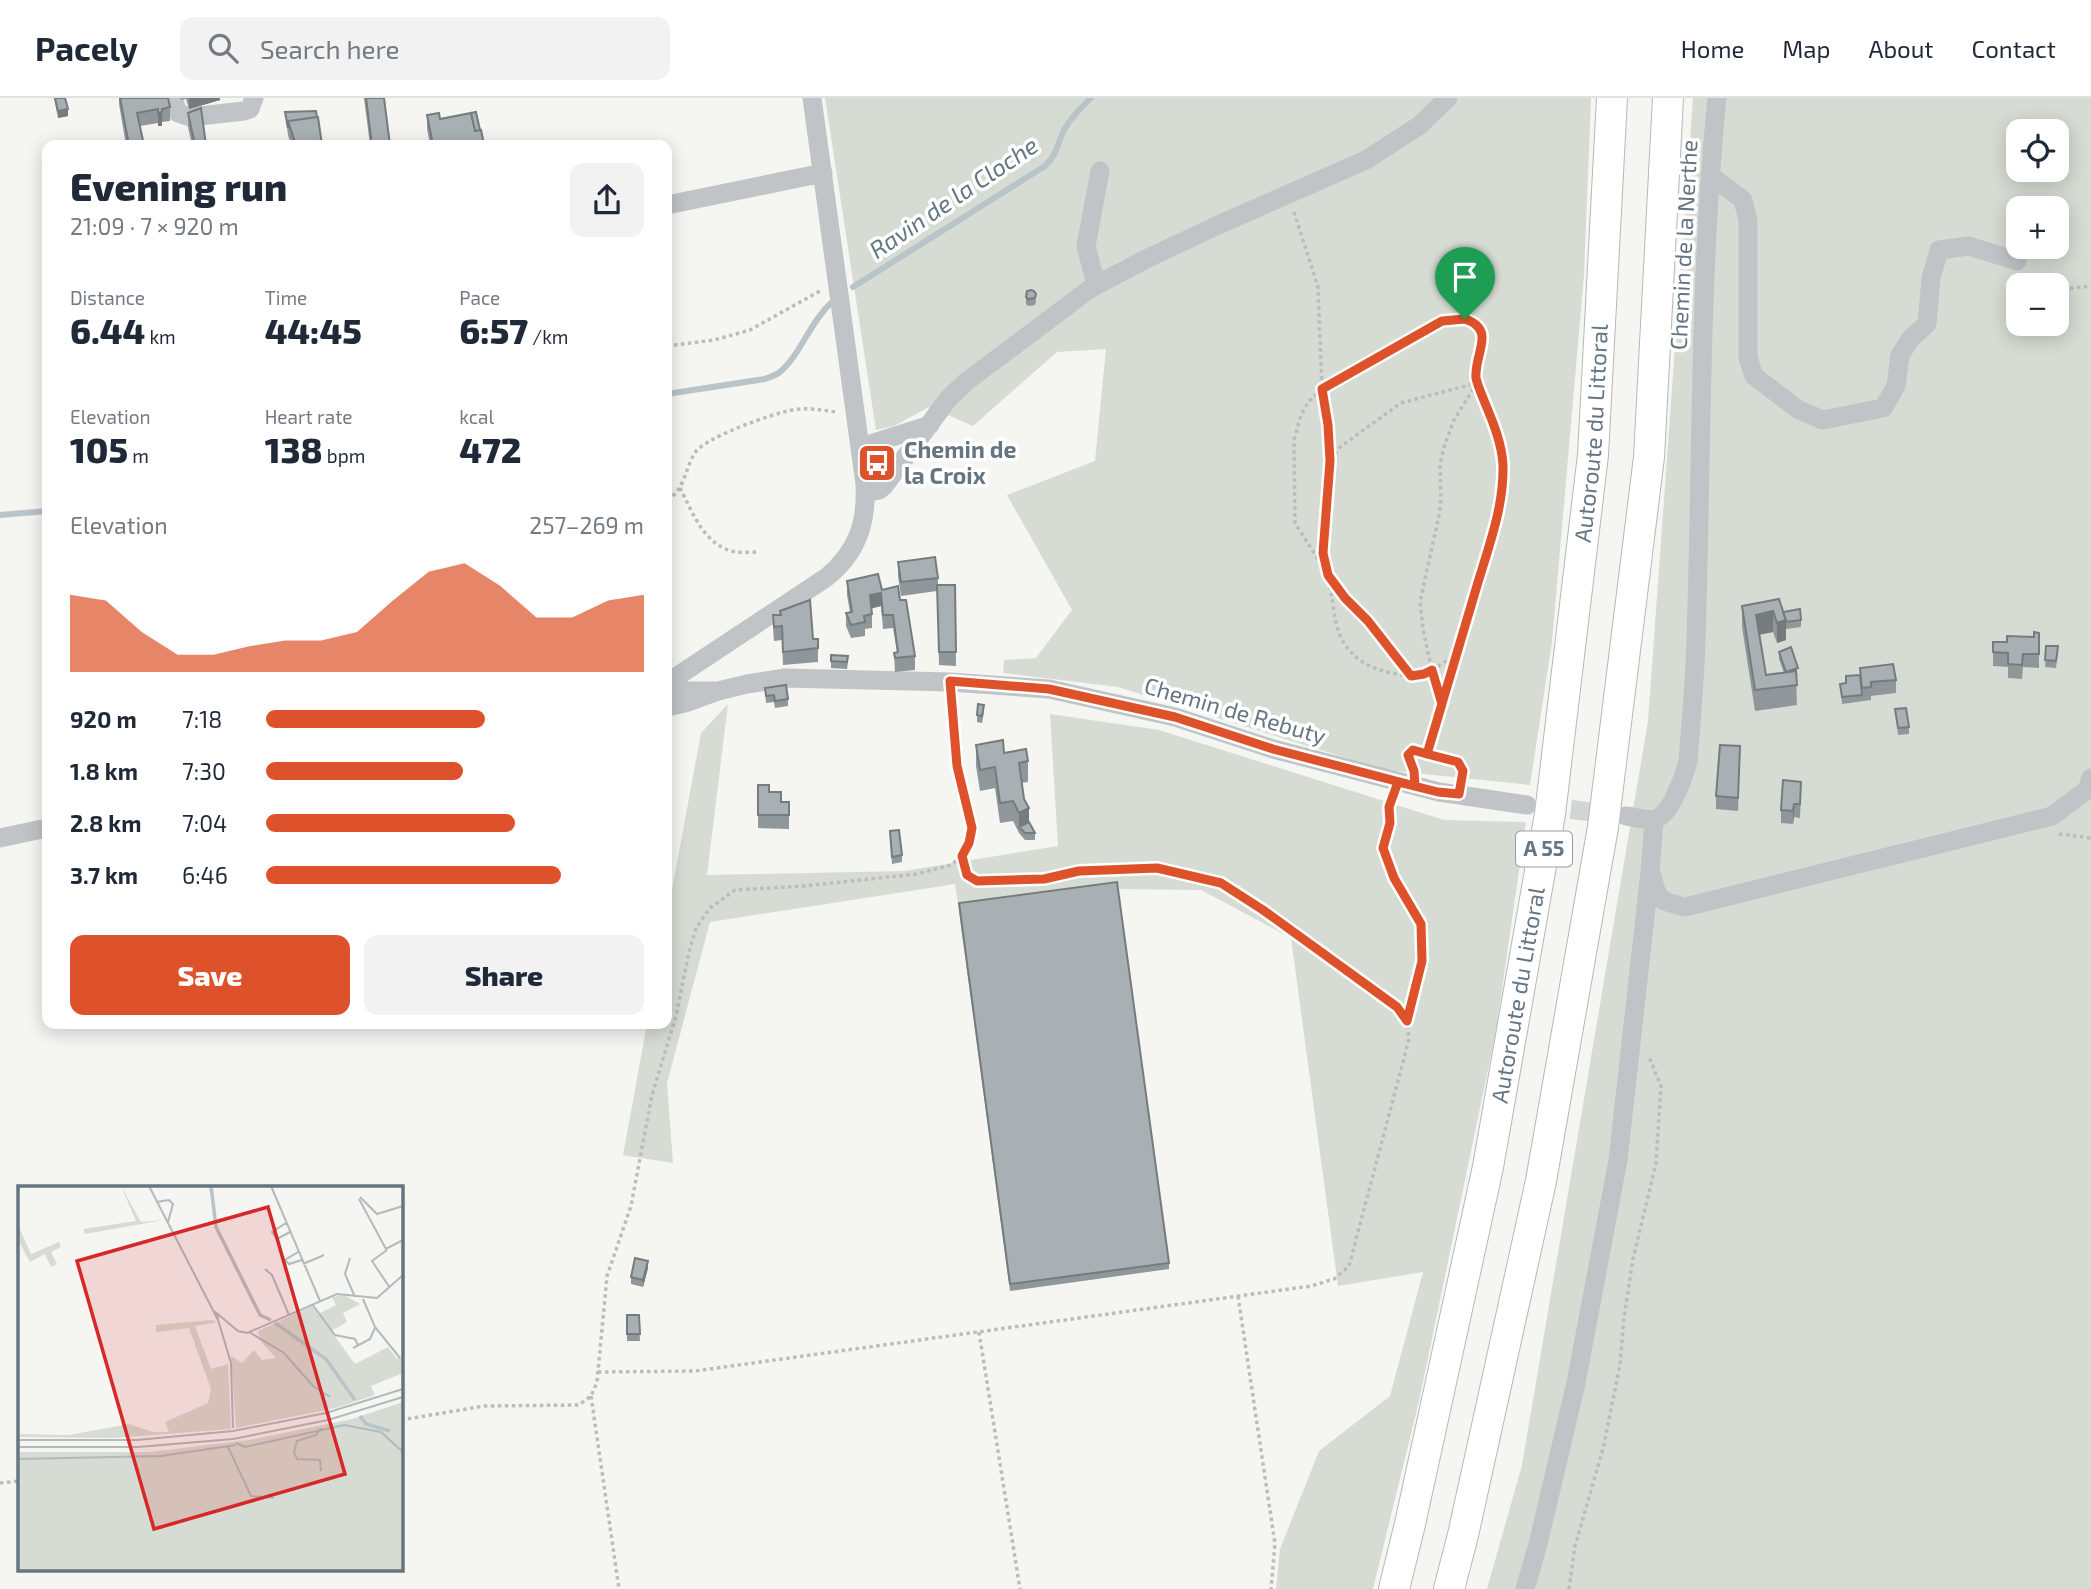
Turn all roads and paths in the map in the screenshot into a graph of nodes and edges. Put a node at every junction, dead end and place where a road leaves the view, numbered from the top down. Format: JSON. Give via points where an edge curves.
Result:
{"nodes":[{"id":1,"x":173,"y":98,"type":"edge"},
{"id":2,"x":254,"y":98,"type":"edge"},
{"id":3,"x":812,"y":98,"type":"edge"},
{"id":4,"x":1448,"y":98,"type":"edge"},
{"id":5,"x":1612,"y":98,"type":"edge"},
{"id":6,"x":1668,"y":98,"type":"edge"},
{"id":7,"x":1717,"y":98,"type":"edge"},
{"id":8,"x":1100,"y":171,"type":"dead end"},
{"id":9,"x":823,"y":173,"type":"junction"},
{"id":10,"x":1710,"y":175,"type":"junction"},
{"id":11,"x":1289,"y":194,"type":"junction"},
{"id":12,"x":672,"y":204,"type":"edge"},
{"id":13,"x":2017,"y":261,"type":"dead end"},
{"id":14,"x":1097,"y":285,"type":"junction"},
{"id":15,"x":838,"y":286,"type":"junction"},
{"id":16,"x":2091,"y":286,"type":"edge"},
{"id":17,"x":2069,"y":289,"type":"edge"},
{"id":18,"x":672,"y":345,"type":"edge"},
{"id":19,"x":1477,"y":383,"type":"junction"},
{"id":20,"x":1322,"y":389,"type":"junction"},
{"id":21,"x":856,"y":410,"type":"junction"},
{"id":22,"x":930,"y":425,"type":"junction"},
{"id":23,"x":861,"y":447,"type":"junction"},
{"id":24,"x":1330,"y":461,"type":"junction"},
{"id":25,"x":680,"y":488,"type":"junction"},
{"id":26,"x":866,"y":492,"type":"junction"},
{"id":27,"x":672,"y":498,"type":"edge"},
{"id":28,"x":758,"y":552,"type":"dead end"},
{"id":29,"x":1328,"y":575,"type":"junction"},
{"id":30,"x":1458,"y":651,"type":"junction"},
{"id":31,"x":1432,"y":670,"type":"junction"},
{"id":32,"x":1411,"y":676,"type":"junction"},
{"id":33,"x":672,"y":681,"type":"edge"},
{"id":34,"x":950,"y":681,"type":"junction"},
{"id":35,"x":672,"y":686,"type":"edge"},
{"id":36,"x":718,"y":691,"type":"junction"},
{"id":37,"x":1442,"y":704,"type":"junction"},
{"id":38,"x":672,"y":705,"type":"edge"},
{"id":39,"x":1427,"y":754,"type":"junction"},
{"id":40,"x":2091,"y":778,"type":"edge"},
{"id":41,"x":1406,"y":784,"type":"junction"},
{"id":42,"x":1459,"y":794,"type":"junction"},
{"id":43,"x":1527,"y":805,"type":"tunnel mouth"},
{"id":44,"x":1626,"y":816,"type":"tunnel mouth"},
{"id":45,"x":1654,"y":820,"type":"junction"},
{"id":46,"x":42,"y":829,"type":"edge"},
{"id":47,"x":0,"y":838,"type":"edge"},
{"id":48,"x":962,"y":856,"type":"junction"},
{"id":49,"x":1650,"y":872,"type":"junction"},
{"id":50,"x":1407,"y":1021,"type":"junction"},
{"id":51,"x":1647,"y":1051,"type":"dead end"},
{"id":52,"x":1238,"y":1296,"type":"junction"},
{"id":53,"x":979,"y":1332,"type":"junction"},
{"id":54,"x":598,"y":1372,"type":"junction"},
{"id":55,"x":591,"y":1396,"type":"junction"},
{"id":56,"x":402,"y":1420,"type":"edge"},
{"id":57,"x":18,"y":1481,"type":"edge"},
{"id":58,"x":0,"y":1483,"type":"edge"},
{"id":59,"x":619,"y":1589,"type":"edge"},
{"id":60,"x":1020,"y":1589,"type":"edge"},
{"id":61,"x":1271,"y":1589,"type":"edge"},
{"id":62,"x":1394,"y":1589,"type":"edge"},
{"id":63,"x":1449,"y":1589,"type":"edge"},
{"id":64,"x":1525,"y":1589,"type":"edge"},
{"id":65,"x":1569,"y":1589,"type":"edge"}],
"edges":[{"from":1,"to":2,"type":"street","via":[[178,113],[190,117],[244,111]]},
{"from":3,"to":9,"type":"street"},
{"from":4,"to":11,"type":"street","via":[[1391,146]]},
{"from":5,"to":62,"type":"highway","name":"Autoroute du Littoral","number":"A 55","via":[[1593,455],[1550,814],[1488,1167]]},
{"from":6,"to":63,"type":"highway","number":"A 55","via":[[1649,457],[1603,827],[1541,1181]]},
{"from":7,"to":10,"type":"street","name":"Chemin de la Nerthe"},
{"from":8,"to":14,"type":"street","via":[[1086,246]]},
{"from":9,"to":12,"type":"street"},
{"from":9,"to":15,"type":"street"},
{"from":10,"to":13,"type":"street","via":[[1743,200],[1748,220],[1748,358],[1754,376],[1799,411],[1823,420],[1883,408],[1896,386],[1900,355],[1927,324],[1939,250],[1969,246]]},
{"from":10,"to":45,"type":"street","name":"Chemin de la Nerthe","via":[[1696,642],[1688,761],[1670,804]]},
{"from":11,"to":14,"type":"street"},
{"from":11,"to":20,"type":"path","via":[[1318,287]]},
{"from":14,"to":22,"type":"street","via":[[967,381]]},
{"from":15,"to":18,"type":"path","via":[[819,291],[750,330]]},
{"from":15,"to":21,"type":"street"},
{"from":16,"to":17,"type":"path"},
{"from":19,"to":20,"type":"path","via":[[1480,328],[1474,322],[1454,319],[1442,321]]},
{"from":19,"to":24,"type":"path","via":[[1401,403],[1340,447]]},
{"from":19,"to":30,"type":"path","via":[[1499,443],[1503,485]]},
{"from":19,"to":31,"type":"path","via":[[1454,420],[1440,464],[1439,515],[1420,602]]},
{"from":20,"to":24,"type":"path"},
{"from":20,"to":29,"type":"path","via":[[1300,418],[1293,459],[1296,523]]},
{"from":21,"to":23,"type":"street"},
{"from":21,"to":25,"type":"path","via":[[793,410],[712,438],[694,454]]},
{"from":22,"to":23,"type":"street"},
{"from":22,"to":26,"type":"street","via":[[884,486]]},
{"from":23,"to":26,"type":"street"},
{"from":24,"to":29,"type":"path","via":[[1323,553]]},
{"from":25,"to":27,"type":"path"},
{"from":25,"to":28,"type":"path","via":[[715,544],[736,552]]},
{"from":26,"to":33,"type":"street","via":[[862,529],[845,560],[827,578]]},
{"from":29,"to":32,"type":"path"},
{"from":29,"to":32,"type":"path","via":[[1340,635],[1351,653],[1387,674]]},
{"from":30,"to":31,"type":"path"},
{"from":30,"to":37,"type":"path"},
{"from":31,"to":32,"type":"path"},
{"from":31,"to":37,"type":"path"},
{"from":34,"to":36,"type":"street","name":"Chemin de Rebuty","via":[[785,678]]},
{"from":34,"to":41,"type":"street","name":"Chemin de Rebuty","via":[[1049,689],[1162,714]]},
{"from":34,"to":48,"type":"path","via":[[957,766],[972,828]]},
{"from":35,"to":36,"type":"street","name":"Chemin de Rebuty","via":[[687,691]]},
{"from":36,"to":38,"type":"street","name":"Chemin de Rebuty"},
{"from":37,"to":39,"type":"path"},
{"from":39,"to":41,"type":"path","via":[[1413,750],[1408,755],[1414,771]]},
{"from":39,"to":42,"type":"path","via":[[1462,766]]},
{"from":40,"to":49,"type":"street","via":[[2087,790],[2052,816],[1685,907],[1656,895]]},
{"from":41,"to":42,"type":"street","name":"Chemin de Rebuty"},
{"from":41,"to":50,"type":"path","via":[[1389,807],[1383,848],[1394,878],[1421,924],[1422,961]]},
{"from":42,"to":43,"type":"street","name":"Chemin de Rebuty"},
{"from":44,"to":45,"type":"street"},
{"from":45,"to":49,"type":"street"},
{"from":46,"to":47,"type":"street"},
{"from":48,"to":50,"type":"path","via":[[967,875],[977,881],[1157,868],[1221,883],[1376,991]]},
{"from":48,"to":54,"type":"path","via":[[951,865],[917,874],[735,890],[710,908],[696,928],[689,952],[652,1095],[631,1206],[607,1276]]},
{"from":49,"to":64,"type":"street","via":[[1618,1160],[1576,1383]]},
{"from":50,"to":52,"type":"path","via":[[1409,1039],[1349,1266],[1334,1279],[1311,1286]]},
{"from":51,"to":65,"type":"path","via":[[1661,1086],[1656,1163],[1633,1258],[1620,1366],[1600,1461],[1575,1546]]},
{"from":52,"to":53,"type":"path"},
{"from":52,"to":61,"type":"path","via":[[1275,1544]]},
{"from":53,"to":54,"type":"path","via":[[695,1371]]},
{"from":53,"to":60,"type":"path"},
{"from":54,"to":55,"type":"path"},
{"from":55,"to":56,"type":"path","via":[[579,1405],[484,1406]]},
{"from":55,"to":59,"type":"path"},
{"from":57,"to":58,"type":"path"}]}
